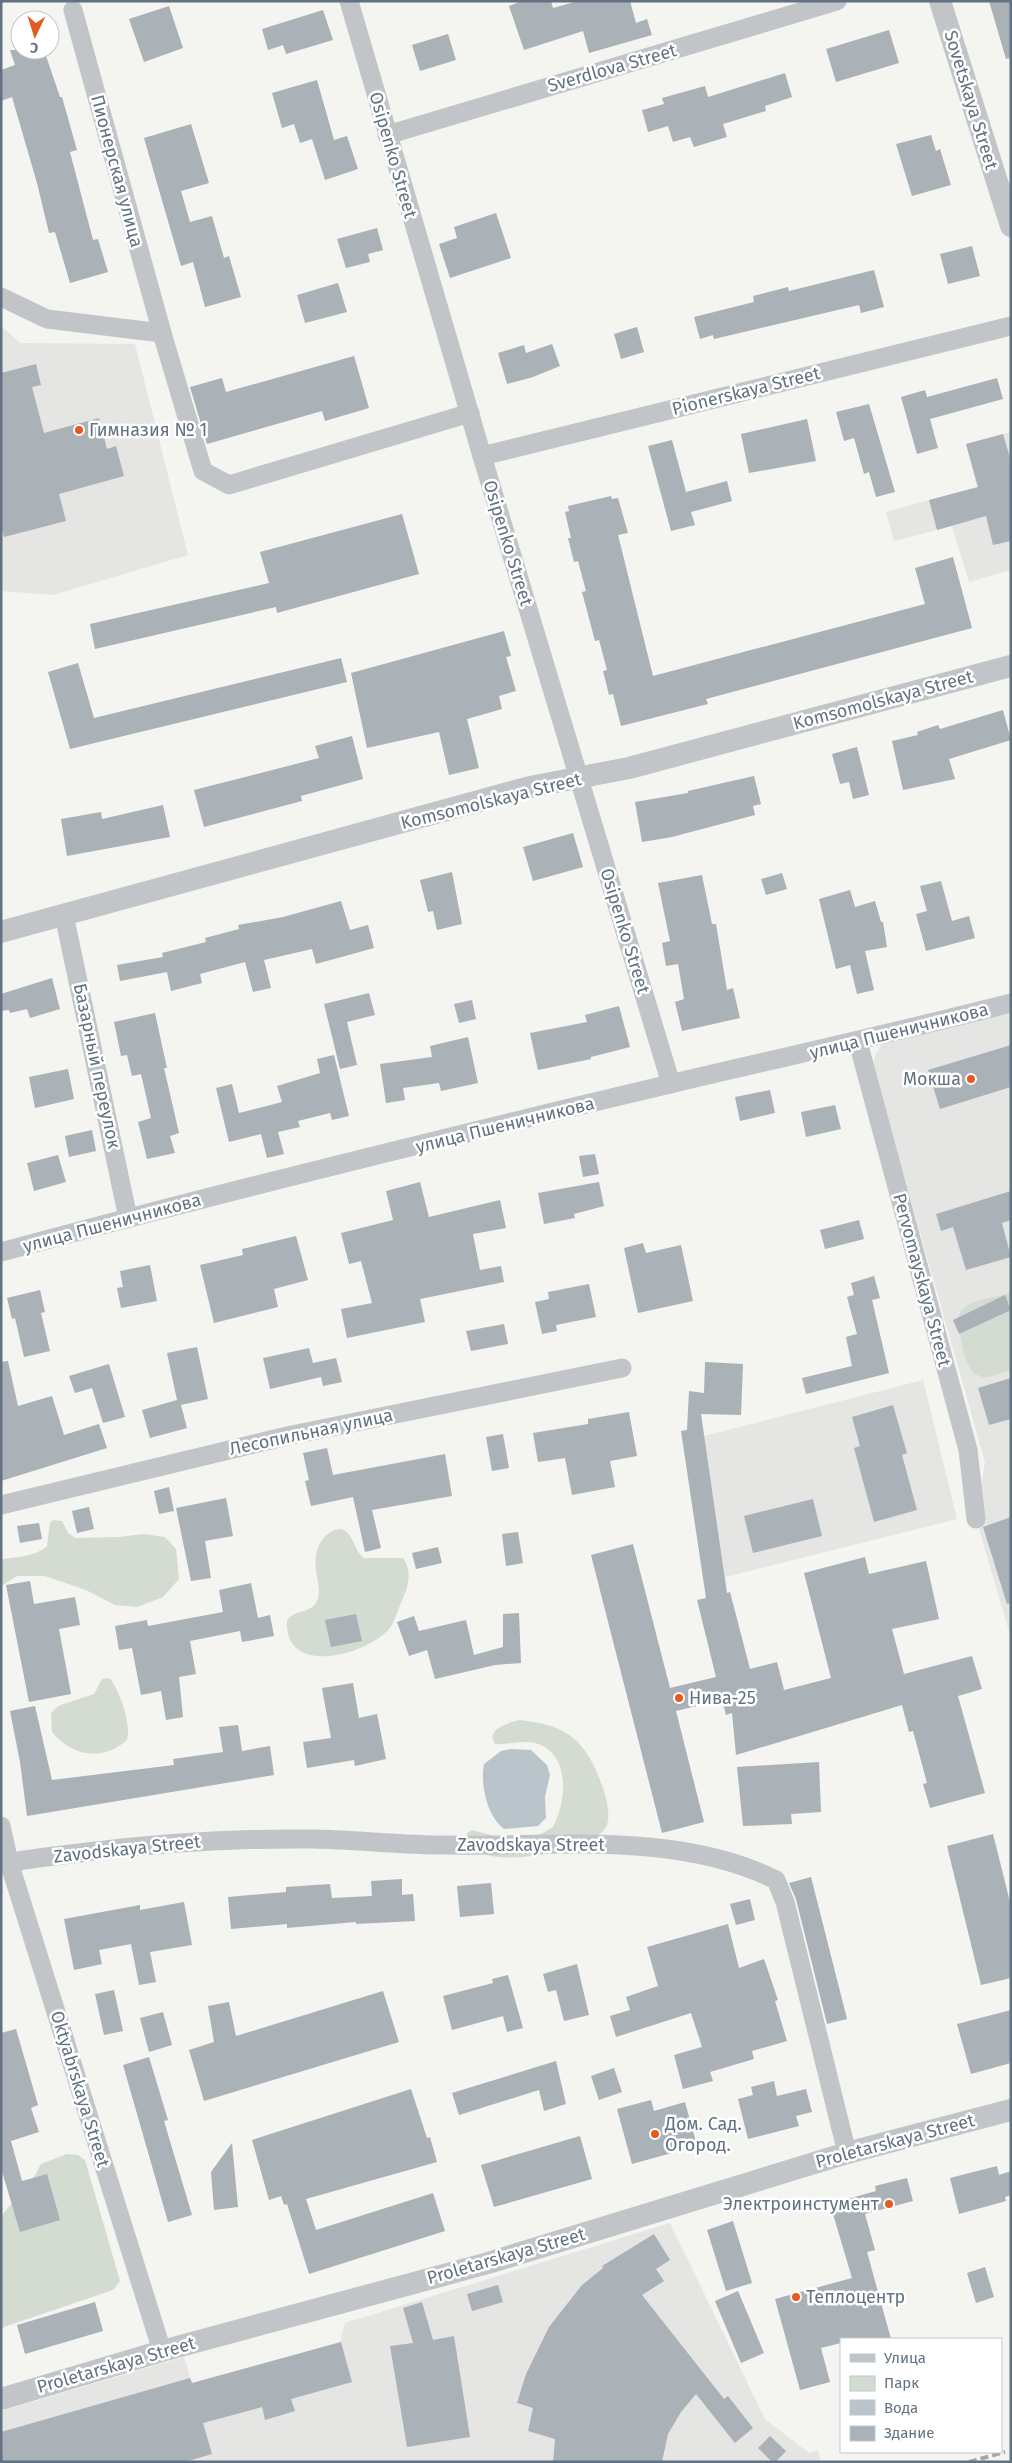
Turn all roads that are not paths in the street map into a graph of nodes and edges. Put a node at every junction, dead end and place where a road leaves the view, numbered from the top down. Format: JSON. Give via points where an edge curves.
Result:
{"nodes":[{"id":1,"x":349,"y":1,"type":"edge"},
{"id":2,"x":837,"y":1,"type":"edge"},
{"id":3,"x":940,"y":1,"type":"edge"},
{"id":4,"x":73,"y":10,"type":"dead end"},
{"id":5,"x":387,"y":135,"type":"junction"},
{"id":6,"x":1011,"y":226,"type":"edge"},
{"id":7,"x":1,"y":297,"type":"edge"},
{"id":8,"x":1011,"y":326,"type":"edge"},
{"id":9,"x":162,"y":333,"type":"junction"},
{"id":10,"x":470,"y":413,"type":"junction"},
{"id":11,"x":482,"y":456,"type":"junction"},
{"id":12,"x":1011,"y":666,"type":"edge"},
{"id":13,"x":579,"y":779,"type":"junction"},
{"id":14,"x":64,"y":915,"type":"junction"},
{"id":15,"x":1,"y":932,"type":"edge"},
{"id":16,"x":1011,"y":1003,"type":"edge"},
{"id":17,"x":858,"y":1042,"type":"junction"},
{"id":18,"x":671,"y":1084,"type":"junction"},
{"id":19,"x":128,"y":1218,"type":"junction"},
{"id":20,"x":1,"y":1252,"type":"edge"},
{"id":21,"x":622,"y":1368,"type":"dead end"},
{"id":22,"x":1,"y":1505,"type":"edge"},
{"id":23,"x":976,"y":1519,"type":"dead end"},
{"id":24,"x":1,"y":1826,"type":"edge"},
{"id":25,"x":5,"y":1863,"type":"edge"},
{"id":26,"x":1011,"y":2110,"type":"edge"},
{"id":27,"x":847,"y":2153,"type":"junction"},
{"id":28,"x":162,"y":2351,"type":"junction"},
{"id":29,"x":1,"y":2399,"type":"edge"}],
"edges":[{"from":1,"to":5,"type":"street","name":"Osipenko Street"},
{"from":2,"to":5,"type":"street","name":"Sverdlova Street"},
{"from":3,"to":6,"type":"street","name":"Sovetskaya Street"},
{"from":4,"to":9,"type":"street","name":"Пионерская улица"},
{"from":5,"to":10,"type":"street","name":"Osipenko Street"},
{"from":7,"to":9,"type":"street","via":[[47,319]]},
{"from":8,"to":11,"type":"street","name":"Pionerskaya Street"},
{"from":9,"to":10,"type":"street","name":"Пионерская улица","via":[[203,471],[229,485]]},
{"from":10,"to":11,"type":"street","name":"Osipenko Street"},
{"from":11,"to":13,"type":"street","name":"Osipenko Street"},
{"from":12,"to":13,"type":"street","name":"Komsomolskaya Street"},
{"from":13,"to":14,"type":"street","name":"Komsomolskaya Street","via":[[530,787]]},
{"from":13,"to":18,"type":"street","name":"Osipenko Street"},
{"from":14,"to":15,"type":"street","name":"Komsomolskaya Street"},
{"from":14,"to":19,"type":"street","name":"Базарный переулок"},
{"from":16,"to":17,"type":"street","name":"улица Пшеничникова"},
{"from":17,"to":18,"type":"street","name":"улица Пшеничникова"},
{"from":17,"to":23,"type":"street","name":"Pervomayskaya Street","via":[[968,1450]]},
{"from":18,"to":19,"type":"street","name":"улица Пшеничникова"},
{"from":19,"to":20,"type":"street","name":"улица Пшеничникова"},
{"from":21,"to":22,"type":"street","name":"Лесопильная улица","via":[[286,1436]]},
{"from":24,"to":25,"type":"street","name":"Oktyabrskaya Street"},
{"from":25,"to":27,"type":"street","name":"Zavodskaya Street","via":[[153,1843],[242,1838],[446,1846],[610,1845],[673,1850],[756,1870],[776,1880],[785,1902]]},
{"from":25,"to":28,"type":"street","name":"Oktyabrskaya Street"},
{"from":26,"to":27,"type":"street","name":"Proletarskaya Street"},
{"from":27,"to":28,"type":"street","name":"Proletarskaya Street","via":[[488,2263]]},
{"from":28,"to":29,"type":"street","name":"Proletarskaya Street"}]}
